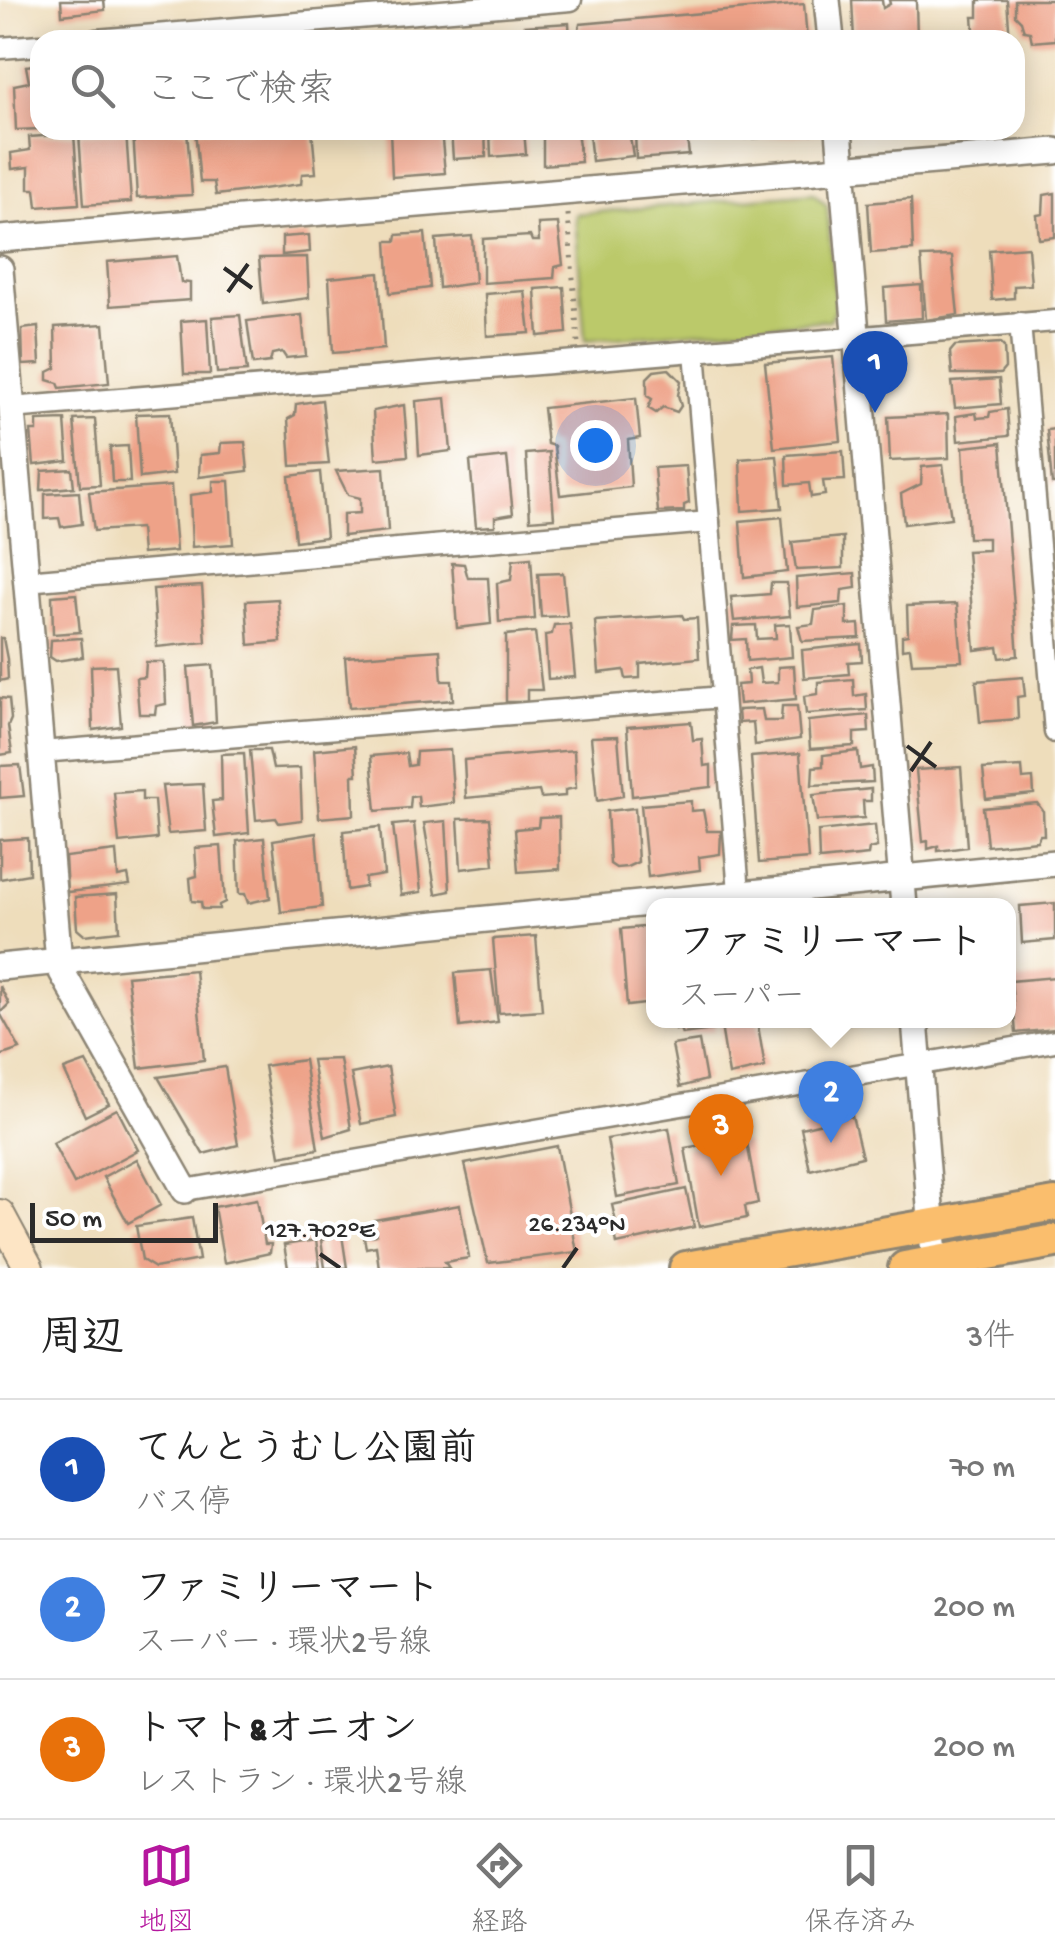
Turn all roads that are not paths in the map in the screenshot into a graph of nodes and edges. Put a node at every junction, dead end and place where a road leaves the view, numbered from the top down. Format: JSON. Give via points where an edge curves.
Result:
{"nodes":[{"id":1,"x":571,"y":0,"type":"edge"},
{"id":2,"x":827,"y":0,"type":"edge"},
{"id":3,"x":215,"y":30,"type":"edge"},
{"id":4,"x":830,"y":30,"type":"edge"},
{"id":5,"x":30,"y":46,"type":"edge"},
{"id":6,"x":0,"y":48,"type":"edge"},
{"id":7,"x":840,"y":140,"type":"edge"},
{"id":8,"x":1055,"y":151,"type":"edge"},
{"id":9,"x":843,"y":169,"type":"junction"},
{"id":10,"x":0,"y":240,"type":"edge"},
{"id":11,"x":0,"y":269,"type":"edge"},
{"id":12,"x":1055,"y":320,"type":"edge"},
{"id":13,"x":1020,"y":324,"type":"junction"},
{"id":14,"x":856,"y":337,"type":"junction"},
{"id":15,"x":695,"y":351,"type":"junction"},
{"id":16,"x":11,"y":408,"type":"junction"},
{"id":17,"x":1046,"y":495,"type":"edge"},
{"id":18,"x":708,"y":522,"type":"junction"},
{"id":19,"x":26,"y":581,"type":"junction"},
{"id":20,"x":1052,"y":668,"type":"edge"},
{"id":21,"x":723,"y":697,"type":"junction"},
{"id":22,"x":1055,"y":732,"type":"edge"},
{"id":23,"x":41,"y":752,"type":"junction"},
{"id":24,"x":1055,"y":862,"type":"edge"},
{"id":25,"x":902,"y":879,"type":"junction"},
{"id":26,"x":739,"y":892,"type":"junction"},
{"id":27,"x":681,"y":898,"type":"edge"},
{"id":28,"x":903,"y":898,"type":"edge"},
{"id":29,"x":646,"y":902,"type":"edge"},
{"id":30,"x":59,"y":962,"type":"junction"},
{"id":31,"x":0,"y":967,"type":"edge"},
{"id":32,"x":916,"y":1028,"type":"edge"},
{"id":33,"x":1055,"y":1041,"type":"edge"},
{"id":34,"x":919,"y":1063,"type":"junction"},
{"id":35,"x":185,"y":1190,"type":"joint"},
{"id":36,"x":1055,"y":1204,"type":"edge"},
{"id":37,"x":0,"y":1214,"type":"edge"},
{"id":38,"x":933,"y":1224,"type":"junction"},
{"id":39,"x":1055,"y":1242,"type":"edge"},
{"id":40,"x":925,"y":1266,"type":"edge"},
{"id":41,"x":29,"y":1268,"type":"edge"},
{"id":42,"x":686,"y":1268,"type":"edge"}],
"edges":[{"from":1,"to":3,"type":"street"},
{"from":2,"to":4,"type":"street"},
{"from":5,"to":6,"type":"street"},
{"from":7,"to":9,"type":"street"},
{"from":8,"to":9,"type":"street"},
{"from":9,"to":10,"type":"street"},
{"from":9,"to":14,"type":"street"},
{"from":11,"to":16,"type":"street"},
{"from":12,"to":13,"type":"street"},
{"from":13,"to":14,"type":"street"},
{"from":13,"to":17,"type":"street"},
{"from":14,"to":15,"type":"street"},
{"from":14,"to":25,"type":"street"},
{"from":15,"to":16,"type":"street"},
{"from":15,"to":18,"type":"street"},
{"from":16,"to":19,"type":"street"},
{"from":17,"to":20,"type":"street"},
{"from":18,"to":19,"type":"street"},
{"from":18,"to":21,"type":"street"},
{"from":19,"to":23,"type":"street"},
{"from":20,"to":22,"type":"street"},
{"from":21,"to":23,"type":"street"},
{"from":21,"to":26,"type":"street"},
{"from":23,"to":30,"type":"street"},
{"from":24,"to":25,"type":"street"},
{"from":25,"to":26,"type":"street"},
{"from":25,"to":28,"type":"street"},
{"from":26,"to":27,"type":"street"},
{"from":29,"to":30,"type":"street"},
{"from":30,"to":31,"type":"street"},
{"from":30,"to":35,"type":"street"},
{"from":32,"to":34,"type":"street"},
{"from":33,"to":34,"type":"street"},
{"from":34,"to":35,"type":"street"},
{"from":34,"to":38,"type":"street"},
{"from":36,"to":38,"type":"main road"},
{"from":37,"to":41,"type":"main road"},
{"from":38,"to":40,"type":"street"},
{"from":38,"to":42,"type":"main road"},
{"from":39,"to":40,"type":"main road"}]}
